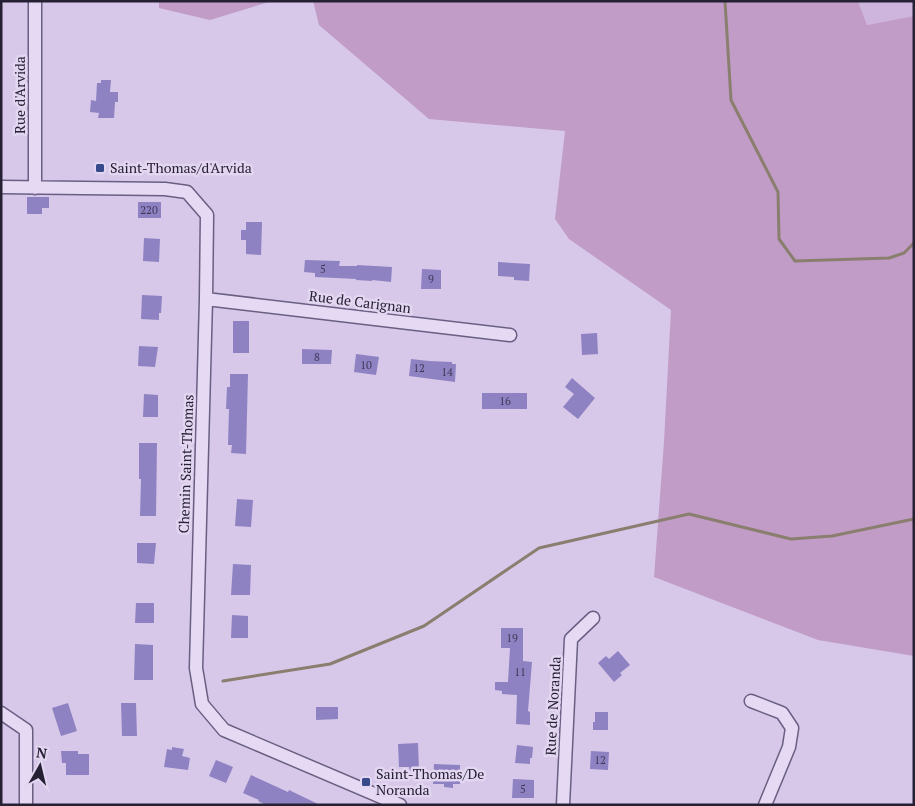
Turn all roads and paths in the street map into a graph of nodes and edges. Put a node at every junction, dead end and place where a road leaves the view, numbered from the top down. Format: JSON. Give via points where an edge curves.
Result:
{"nodes":[{"id":1,"x":34,"y":1,"type":"edge"},
{"id":2,"x":1,"y":188,"type":"edge"},
{"id":3,"x":34,"y":188,"type":"junction"},
{"id":4,"x":206,"y":300,"type":"junction"},
{"id":5,"x":510,"y":335,"type":"dead end"},
{"id":6,"x":592,"y":618,"type":"dead end"},
{"id":7,"x":751,"y":701,"type":"dead end"},
{"id":8,"x":1,"y":713,"type":"edge"},
{"id":9,"x":26,"y":805,"type":"edge"},
{"id":10,"x":400,"y":805,"type":"edge"},
{"id":11,"x":563,"y":805,"type":"edge"},
{"id":12,"x":765,"y":805,"type":"edge"}],
"edges":[{"from":1,"to":3,"type":"street","name":"Rue d'Arvida"},
{"from":2,"to":3,"type":"street","name":"Chemin Saint-Thomas"},
{"from":3,"to":4,"type":"street","name":"Chemin Saint-Thomas","via":[[187,192],[207,214]]},
{"from":4,"to":5,"type":"street","name":"Rue de Carignan"},
{"from":4,"to":10,"type":"street","name":"Chemin Saint-Thomas","via":[[196,668],[202,704],[224,730]]},
{"from":6,"to":11,"type":"street","name":"Rue de Noranda","via":[[571,639]]},
{"from":7,"to":12,"type":"street","via":[[782,713],[792,728],[789,747]]},
{"from":8,"to":9,"type":"street","via":[[26,730]]}]}
